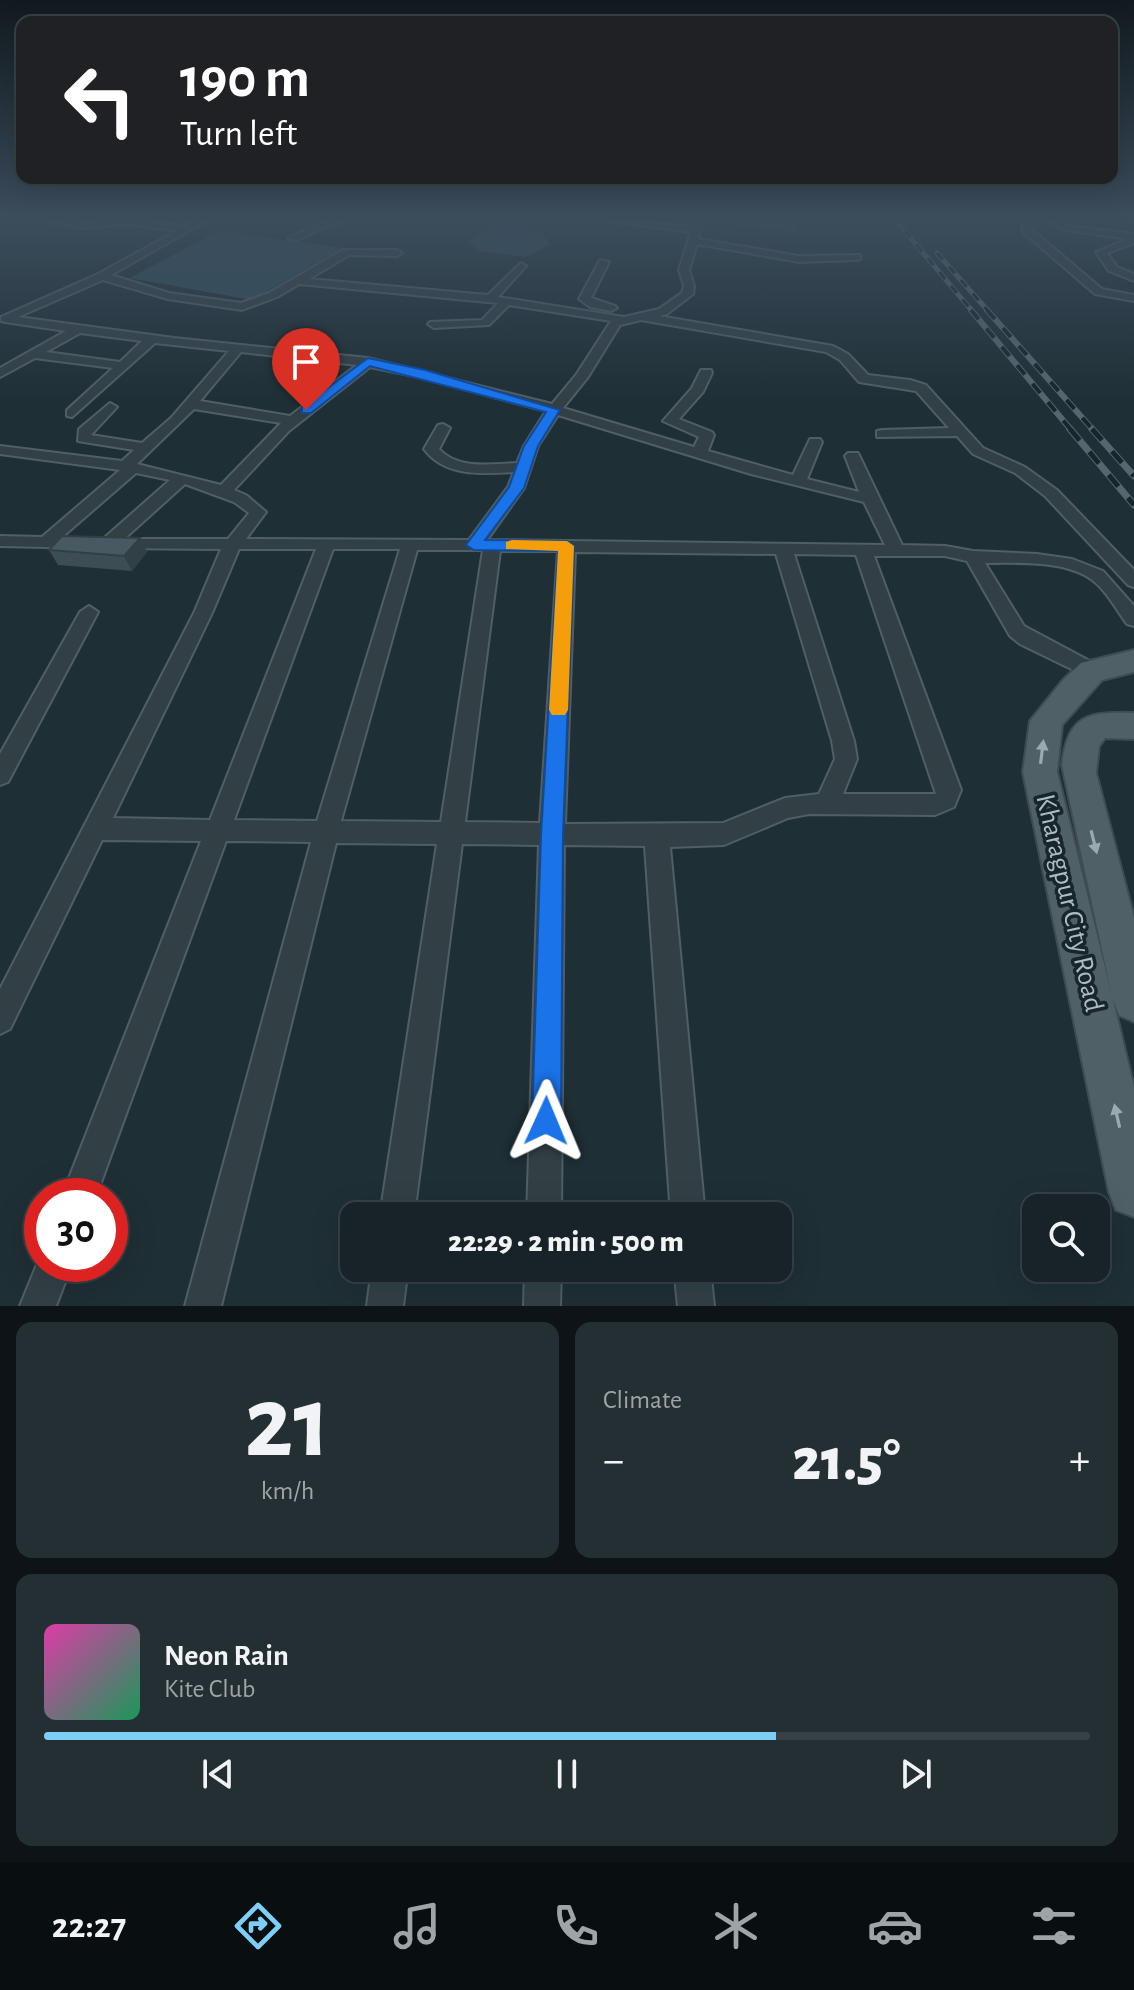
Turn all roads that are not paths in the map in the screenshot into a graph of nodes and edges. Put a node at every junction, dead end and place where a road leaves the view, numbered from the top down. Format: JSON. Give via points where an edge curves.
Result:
{"nodes":[{"id":1,"x":98,"y":278,"type":"edge"},
{"id":2,"x":109,"y":278,"type":"edge"},
{"id":3,"x":303,"y":278,"type":"edge"},
{"id":4,"x":510,"y":278,"type":"edge"},
{"id":5,"x":594,"y":278,"type":"edge"},
{"id":6,"x":686,"y":278,"type":"edge"},
{"id":7,"x":1083,"y":278,"type":"edge"},
{"id":8,"x":298,"y":281,"type":"junction"},
{"id":9,"x":491,"y":298,"type":"junction"},
{"id":10,"x":1134,"y":298,"type":"edge"},
{"id":11,"x":507,"y":301,"type":"junction"},
{"id":12,"x":11,"y":304,"type":"dead end"},
{"id":13,"x":33,"y":307,"type":"junction"},
{"id":14,"x":655,"y":314,"type":"junction"},
{"id":15,"x":636,"y":316,"type":"junction"},
{"id":16,"x":620,"y":319,"type":"junction"},
{"id":17,"x":3,"y":320,"type":"edge"},
{"id":18,"x":434,"y":324,"type":"dead end"},
{"id":19,"x":80,"y":328,"type":"junction"},
{"id":20,"x":152,"y":339,"type":"junction"},
{"id":21,"x":239,"y":347,"type":"junction"},
{"id":22,"x":32,"y":354,"type":"junction"},
{"id":23,"x":368,"y":362,"type":"junction"},
{"id":24,"x":123,"y":366,"type":"junction"},
{"id":25,"x":0,"y":373,"type":"edge"},
{"id":26,"x":706,"y":373,"type":"dead end"},
{"id":27,"x":191,"y":404,"type":"junction"},
{"id":28,"x":110,"y":407,"type":"dead end"},
{"id":29,"x":554,"y":410,"type":"junction"},
{"id":30,"x":72,"y":413,"type":"dead end"},
{"id":31,"x":292,"y":421,"type":"junction"},
{"id":32,"x":443,"y":428,"type":"dead end"},
{"id":33,"x":960,"y":432,"type":"junction"},
{"id":34,"x":882,"y":434,"type":"dead end"},
{"id":35,"x":815,"y":442,"type":"dead end"},
{"id":36,"x":147,"y":448,"type":"junction"},
{"id":37,"x":0,"y":450,"type":"edge"},
{"id":38,"x":699,"y":454,"type":"junction"},
{"id":39,"x":853,"y":456,"type":"dead end"},
{"id":40,"x":128,"y":467,"type":"junction"},
{"id":41,"x":525,"y":467,"type":"junction"},
{"id":42,"x":181,"y":479,"type":"junction"},
{"id":43,"x":798,"y":482,"type":"junction"},
{"id":44,"x":224,"y":491,"type":"junction"},
{"id":45,"x":870,"y":499,"type":"junction"},
{"id":46,"x":0,"y":541,"type":"edge"},
{"id":47,"x":47,"y":542,"type":"junction"},
{"id":48,"x":108,"y":544,"type":"junction"},
{"id":49,"x":410,"y":544,"type":"junction"},
{"id":50,"x":232,"y":545,"type":"junction"},
{"id":51,"x":326,"y":545,"type":"junction"},
{"id":52,"x":483,"y":545,"type":"junction"},
{"id":53,"x":567,"y":546,"type":"junction"},
{"id":54,"x":783,"y":548,"type":"junction"},
{"id":55,"x":863,"y":550,"type":"junction"},
{"id":56,"x":896,"y":550,"type":"junction"},
{"id":57,"x":973,"y":557,"type":"junction"},
{"id":58,"x":1134,"y":581,"type":"edge"},
{"id":59,"x":89,"y":612,"type":"dead end"},
{"id":60,"x":1134,"y":619,"type":"edge"},
{"id":61,"x":1134,"y":661,"type":"edge"},
{"id":62,"x":1083,"y":680,"type":"junction"},
{"id":63,"x":1134,"y":726,"type":"edge"},
{"id":64,"x":1087,"y":734,"type":"junction"},
{"id":65,"x":0,"y":775,"type":"edge"},
{"id":66,"x":827,"y":804,"type":"junction"},
{"id":67,"x":94,"y":829,"type":"junction"},
{"id":68,"x":216,"y":831,"type":"junction"},
{"id":69,"x":326,"y":832,"type":"junction"},
{"id":70,"x":449,"y":833,"type":"junction"},
{"id":71,"x":552,"y":835,"type":"junction"},
{"id":72,"x":657,"y":836,"type":"junction"},
{"id":73,"x":1134,"y":1000,"type":"edge"},
{"id":74,"x":0,"y":1019,"type":"edge"},
{"id":75,"x":86,"y":1178,"type":"edge"},
{"id":76,"x":1134,"y":1192,"type":"edge"},
{"id":77,"x":399,"y":1202,"type":"edge"},
{"id":78,"x":544,"y":1202,"type":"edge"},
{"id":79,"x":687,"y":1202,"type":"edge"},
{"id":80,"x":47,"y":1282,"type":"edge"},
{"id":81,"x":388,"y":1282,"type":"edge"},
{"id":82,"x":543,"y":1282,"type":"edge"},
{"id":83,"x":693,"y":1282,"type":"edge"},
{"id":84,"x":38,"y":1306,"type":"edge"},
{"id":85,"x":203,"y":1306,"type":"edge"},
{"id":86,"x":385,"y":1306,"type":"edge"},
{"id":87,"x":542,"y":1306,"type":"edge"},
{"id":88,"x":696,"y":1306,"type":"edge"}],
"edges":[{"from":1,"to":13,"type":"street"},
{"from":2,"to":8,"type":"street","via":[[181,299],[242,307]]},
{"from":3,"to":8,"type":"street"},
{"from":4,"to":9,"type":"street"},
{"from":5,"to":14,"type":"street","via":[[585,299],[602,307]]},
{"from":6,"to":14,"type":"street","via":[[689,290],[673,307]]},
{"from":7,"to":10,"type":"street","via":[[1097,290]]},
{"from":8,"to":9,"type":"street"},
{"from":9,"to":11,"type":"street"},
{"from":11,"to":16,"type":"street"},
{"from":11,"to":18,"type":"street","via":[[485,323]]},
{"from":12,"to":13,"type":"street"},
{"from":13,"to":17,"type":"street"},
{"from":14,"to":15,"type":"street"},
{"from":15,"to":16,"type":"street"},
{"from":15,"to":33,"type":"street","via":[[837,352],[864,379],[921,388]]},
{"from":16,"to":29,"type":"street"},
{"from":17,"to":19,"type":"street"},
{"from":19,"to":20,"type":"street"},
{"from":19,"to":22,"type":"street"},
{"from":20,"to":21,"type":"street"},
{"from":20,"to":24,"type":"street"},
{"from":21,"to":23,"type":"street"},
{"from":21,"to":27,"type":"street"},
{"from":22,"to":24,"type":"street"},
{"from":22,"to":25,"type":"street"},
{"from":23,"to":29,"type":"street"},
{"from":23,"to":31,"type":"street"},
{"from":24,"to":30,"type":"street"},
{"from":26,"to":38,"type":"street","via":[[670,418],[673,424],[707,435]]},
{"from":27,"to":31,"type":"street"},
{"from":27,"to":36,"type":"street"},
{"from":28,"to":36,"type":"street","via":[[83,438]]},
{"from":29,"to":38,"type":"street"},
{"from":29,"to":41,"type":"street","via":[[531,446]]},
{"from":31,"to":44,"type":"street"},
{"from":32,"to":41,"type":"street","via":[[431,449],[442,461]]},
{"from":33,"to":34,"type":"street"},
{"from":33,"to":58,"type":"street","via":[[978,451],[1020,470],[1051,493]]},
{"from":35,"to":43,"type":"street"},
{"from":36,"to":40,"type":"street"},
{"from":37,"to":40,"type":"street"},
{"from":38,"to":43,"type":"street"},
{"from":39,"to":45,"type":"street"},
{"from":40,"to":42,"type":"street"},
{"from":40,"to":47,"type":"street"},
{"from":41,"to":52,"type":"street"},
{"from":42,"to":44,"type":"street"},
{"from":42,"to":48,"type":"street"},
{"from":43,"to":45,"type":"street"},
{"from":44,"to":50,"type":"street","via":[[258,512]]},
{"from":45,"to":56,"type":"street"},
{"from":46,"to":47,"type":"street"},
{"from":47,"to":48,"type":"street"},
{"from":48,"to":50,"type":"street"},
{"from":49,"to":51,"type":"street"},
{"from":49,"to":52,"type":"street"},
{"from":49,"to":69,"type":"street"},
{"from":50,"to":51,"type":"street"},
{"from":50,"to":67,"type":"street"},
{"from":51,"to":68,"type":"street"},
{"from":52,"to":53,"type":"street"},
{"from":52,"to":70,"type":"street"},
{"from":53,"to":54,"type":"street"},
{"from":53,"to":71,"type":"street"},
{"from":54,"to":55,"type":"street"},
{"from":54,"to":66,"type":"street","via":[[843,741],[846,759]]},
{"from":55,"to":56,"type":"street"},
{"from":55,"to":66,"type":"street","via":[[949,790],[946,800],[935,805]]},
{"from":56,"to":57,"type":"street"},
{"from":57,"to":60,"type":"street","via":[[1085,569],[1099,577]]},
{"from":57,"to":62,"type":"street","via":[[1017,631]]},
{"from":59,"to":65,"type":"street"},
{"from":61,"to":62,"type":"main road"},
{"from":62,"to":64,"type":"main road"},
{"from":76,"to":62,"type":"main road","name":"Kharagpur City Road","one_way":true,"via":[[1040,772],[1046,721]]},
{"from":63,"to":64,"type":"main road","via":[[1097,725]]},
{"from":64,"to":73,"type":"main road","name":"Kharagpur City Road","one_way":true,"via":[[1079,773]]},
{"from":66,"to":72,"type":"street","via":[[785,808],[724,834]]},
{"from":67,"to":68,"type":"street"},
{"from":67,"to":74,"type":"street"},
{"from":68,"to":69,"type":"street"},
{"from":68,"to":75,"type":"street"},
{"from":69,"to":70,"type":"street"},
{"from":69,"to":85,"type":"street"},
{"from":70,"to":71,"type":"street"},
{"from":70,"to":77,"type":"street"},
{"from":71,"to":72,"type":"street"},
{"from":71,"to":78,"type":"street"},
{"from":72,"to":79,"type":"street"},
{"from":80,"to":84,"type":"street"},
{"from":81,"to":86,"type":"street"},
{"from":82,"to":87,"type":"street"},
{"from":83,"to":88,"type":"street"}]}
